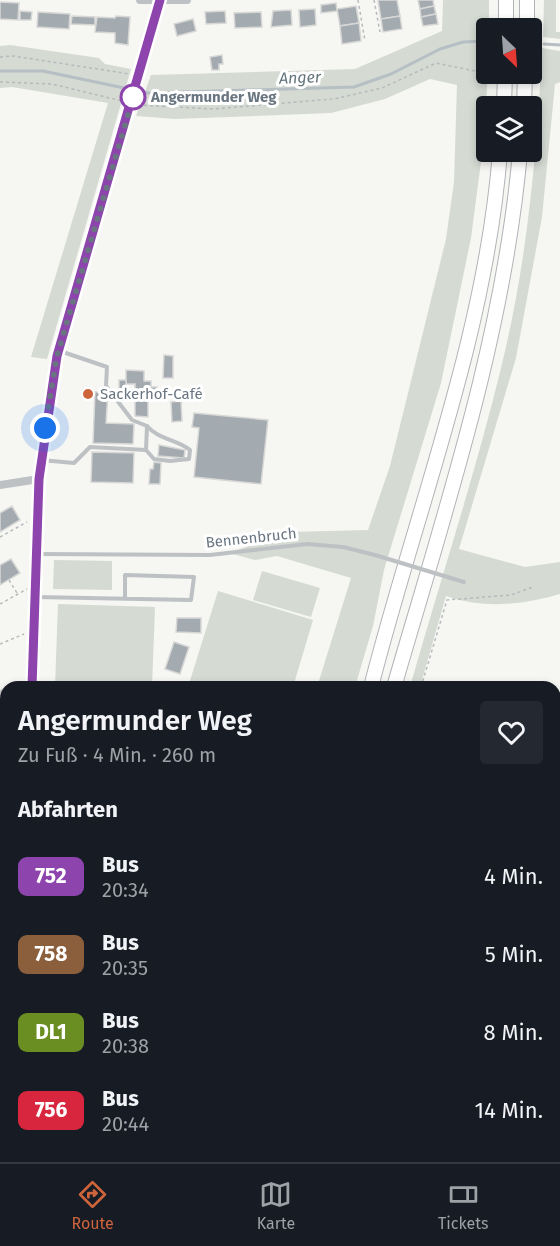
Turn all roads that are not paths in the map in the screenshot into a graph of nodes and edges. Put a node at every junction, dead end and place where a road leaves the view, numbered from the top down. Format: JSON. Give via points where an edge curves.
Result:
{"nodes":[{"id":1,"x":140,"y":0,"type":"edge"},
{"id":2,"x":187,"y":0,"type":"edge"},
{"id":3,"x":506,"y":0,"type":"edge"},
{"id":4,"x":160,"y":1,"type":"edge"},
{"id":5,"x":528,"y":3,"type":"edge"},
{"id":6,"x":506,"y":18,"type":"edge"},
{"id":7,"x":527,"y":18,"type":"edge"},
{"id":8,"x":499,"y":162,"type":"edge"},
{"id":9,"x":518,"y":162,"type":"edge"},
{"id":10,"x":59,"y":350,"type":"junction"},
{"id":11,"x":147,"y":426,"type":"junction"},
{"id":12,"x":146,"y":450,"type":"junction"},
{"id":13,"x":40,"y":460,"type":"junction"},
{"id":14,"x":39,"y":479,"type":"junction"},
{"id":15,"x":0,"y":485,"type":"edge"},
{"id":16,"x":36,"y":554,"type":"junction"},
{"id":17,"x":464,"y":582,"type":"dead end"},
{"id":18,"x":35,"y":597,"type":"junction"},
{"id":19,"x":125,"y":598,"type":"junction"},
{"id":20,"x":32,"y":681,"type":"edge"},
{"id":21,"x":373,"y":681,"type":"edge"},
{"id":22,"x":396,"y":681,"type":"edge"}],
"edges":[{"from":1,"to":4,"type":"street"},
{"from":2,"to":4,"type":"street"},
{"from":3,"to":6,"type":"highway"},
{"from":4,"to":10,"type":"street"},
{"from":5,"to":7,"type":"highway"},
{"from":8,"to":21,"type":"highway","via":[[476,308]]},
{"from":9,"to":22,"type":"highway","via":[[496,312],[479,389]]},
{"from":10,"to":11,"type":"lane","via":[[107,367],[106,386],[132,420]]},
{"from":10,"to":13,"type":"street"},
{"from":11,"to":12,"type":"lane"},
{"from":11,"to":12,"type":"lane","via":[[154,434],[190,450],[189,459],[170,461],[154,459]]},
{"from":12,"to":13,"type":"lane","via":[[90,447],[74,463]]},
{"from":13,"to":14,"type":"street"},
{"from":14,"to":15,"type":"street"},
{"from":14,"to":16,"type":"street"},
{"from":16,"to":17,"type":"lane","name":"Bennenbruch","bridge":true,"via":[[210,555],[307,544],[343,547]]},
{"from":16,"to":18,"type":"street"},
{"from":18,"to":19,"type":"lane"},
{"from":18,"to":20,"type":"street"},
{"from":19,"to":19,"type":"lane","via":[[191,600],[194,577],[125,575]]}]}
